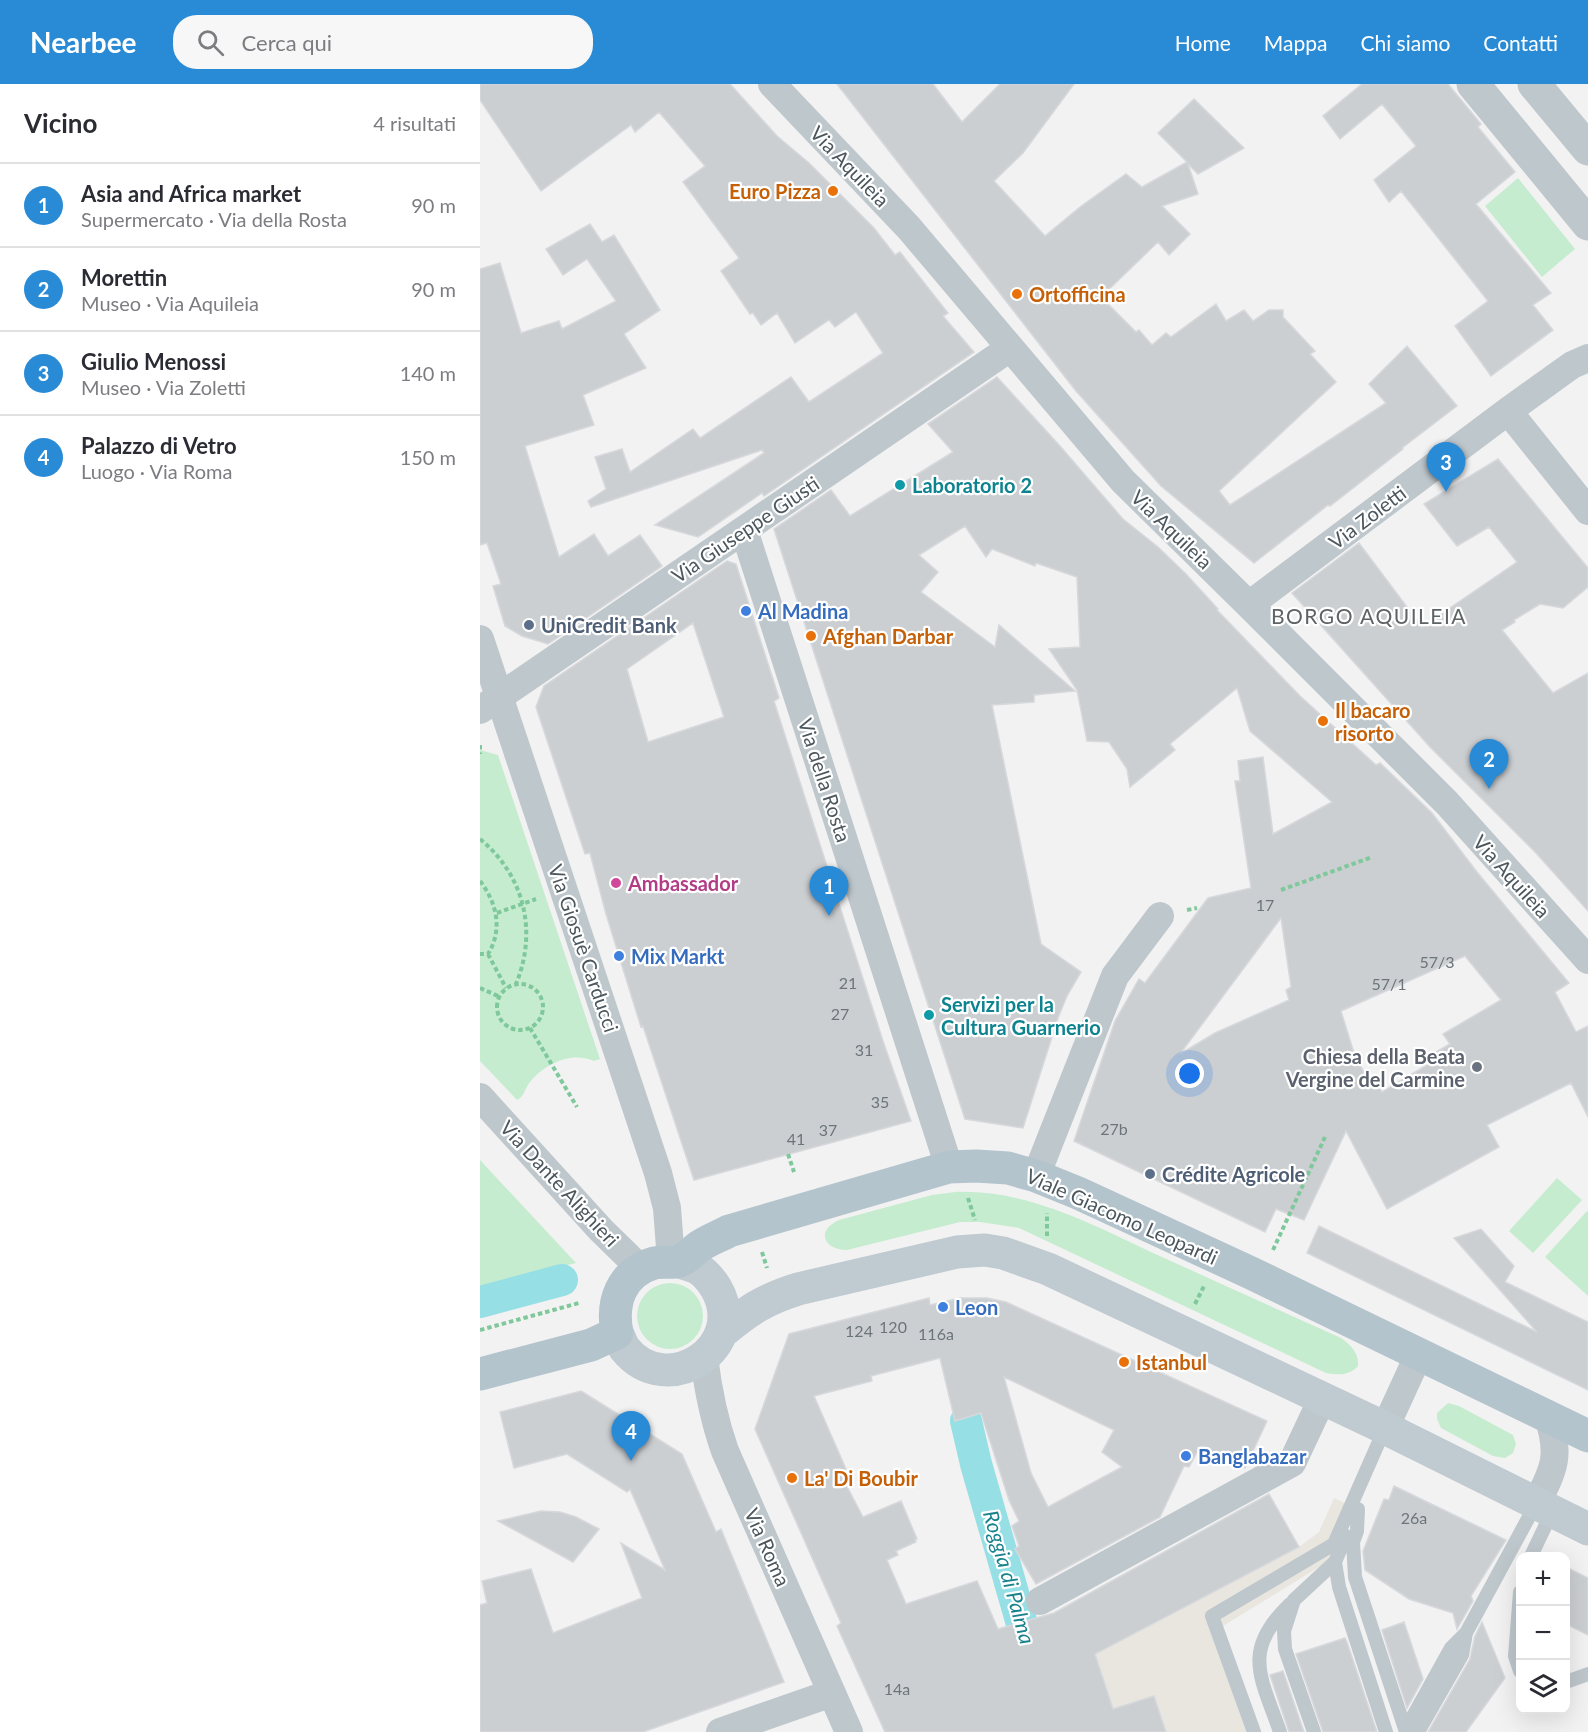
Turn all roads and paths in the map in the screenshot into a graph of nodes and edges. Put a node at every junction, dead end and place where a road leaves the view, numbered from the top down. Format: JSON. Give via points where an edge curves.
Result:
{"nodes":[{"id":1,"x":772,"y":84,"type":"edge"},
{"id":2,"x":1473,"y":84,"type":"edge"},
{"id":3,"x":1534,"y":84,"type":"edge"},
{"id":4,"x":1588,"y":149,"type":"edge"},
{"id":5,"x":1588,"y":224,"type":"edge"},
{"id":6,"x":1588,"y":340,"type":"edge"},
{"id":7,"x":1010,"y":348,"type":"junction"},
{"id":8,"x":1580,"y":362,"type":"edge"},
{"id":9,"x":1508,"y":411,"type":"junction"},
{"id":10,"x":1588,"y":511,"type":"edge"},
{"id":11,"x":744,"y":530,"type":"junction"},
{"id":12,"x":1249,"y":605,"type":"junction"},
{"id":13,"x":480,"y":639,"type":"edge"},
{"id":14,"x":489,"y":704,"type":"edge"},
{"id":15,"x":480,"y":745,"type":"edge"},
{"id":16,"x":480,"y":754,"type":"edge"},
{"id":17,"x":480,"y":839,"type":"edge"},
{"id":18,"x":1372,"y":857,"type":"dead end"},
{"id":19,"x":480,"y":881,"type":"edge"},
{"id":20,"x":1281,"y":890,"type":"dead end"},
{"id":21,"x":538,"y":898,"type":"dead end"},
{"id":22,"x":523,"y":904,"type":"junction"},
{"id":23,"x":497,"y":913,"type":"junction"},
{"id":24,"x":1160,"y":916,"type":"dead end"},
{"id":25,"x":480,"y":954,"type":"edge"},
{"id":26,"x":488,"y":954,"type":"junction"},
{"id":27,"x":1588,"y":960,"type":"edge"},
{"id":28,"x":516,"y":984,"type":"junction"},
{"id":29,"x":480,"y":988,"type":"edge"},
{"id":30,"x":506,"y":988,"type":"junction"},
{"id":31,"x":498,"y":996,"type":"junction"},
{"id":32,"x":530,"y":1028,"type":"junction"},
{"id":33,"x":482,"y":1104,"type":"edge"},
{"id":34,"x":577,"y":1107,"type":"dead end"},
{"id":35,"x":1325,"y":1137,"type":"dead end"},
{"id":36,"x":788,"y":1154,"type":"dead end"},
{"id":37,"x":794,"y":1172,"type":"dead end"},
{"id":38,"x":1036,"y":1176,"type":"junction"},
{"id":39,"x":958,"y":1179,"type":"junction"},
{"id":40,"x":1047,"y":1206,"type":"dead end"},
{"id":41,"x":976,"y":1222,"type":"dead end"},
{"id":42,"x":1047,"y":1241,"type":"dead end"},
{"id":43,"x":1273,"y":1250,"type":"dead end"},
{"id":44,"x":664,"y":1264,"type":"junction"},
{"id":45,"x":1208,"y":1278,"type":"dead end"},
{"id":46,"x":579,"y":1303,"type":"dead end"},
{"id":47,"x":1192,"y":1310,"type":"dead end"},
{"id":48,"x":480,"y":1330,"type":"edge"},
{"id":49,"x":617,"y":1333,"type":"junction"},
{"id":50,"x":713,"y":1345,"type":"junction"},
{"id":51,"x":1419,"y":1354,"type":"junction"},
{"id":52,"x":480,"y":1374,"type":"edge"},
{"id":53,"x":1322,"y":1399,"type":"junction"},
{"id":54,"x":1548,"y":1417,"type":"junction"},
{"id":55,"x":1385,"y":1428,"type":"junction"},
{"id":56,"x":1588,"y":1436,"type":"edge"},
{"id":57,"x":1360,"y":1484,"type":"junction"},
{"id":58,"x":1544,"y":1508,"type":"junction"},
{"id":59,"x":1358,"y":1509,"type":"junction"},
{"id":60,"x":1588,"y":1529,"type":"edge"},
{"id":61,"x":1533,"y":1552,"type":"edge"},
{"id":62,"x":1335,"y":1562,"type":"junction"},
{"id":63,"x":1294,"y":1600,"type":"junction"},
{"id":64,"x":1040,"y":1601,"type":"dead end"},
{"id":65,"x":1520,"y":1606,"type":"edge"},
{"id":66,"x":1517,"y":1660,"type":"edge"},
{"id":67,"x":1588,"y":1674,"type":"edge"},
{"id":68,"x":1570,"y":1681,"type":"edge"},
{"id":69,"x":832,"y":1693,"type":"junction"},
{"id":70,"x":1410,"y":1731,"type":"edge"},
{"id":71,"x":720,"y":1732,"type":"edge"},
{"id":72,"x":849,"y":1732,"type":"edge"},
{"id":73,"x":1254,"y":1732,"type":"edge"},
{"id":74,"x":1280,"y":1732,"type":"edge"},
{"id":75,"x":1314,"y":1732,"type":"edge"},
{"id":76,"x":1386,"y":1732,"type":"edge"}],
"edges":[{"from":1,"to":7,"type":"street","name":"Via Aquileia","via":[[909,228]]},
{"from":2,"to":5,"type":"street"},
{"from":3,"to":4,"type":"street"},
{"from":6,"to":8,"type":"street","name":"Via Zoletti"},
{"from":7,"to":11,"type":"street","name":"Via Giuseppe Giusti"},
{"from":7,"to":12,"type":"street","name":"Via Aquileia","via":[[1123,481]]},
{"from":8,"to":9,"type":"street","name":"Via Zoletti"},
{"from":9,"to":10,"type":"street"},
{"from":9,"to":12,"type":"street","name":"Via Zoletti"},
{"from":11,"to":14,"type":"street","name":"Via Giuseppe Giusti"},
{"from":11,"to":39,"type":"street","name":"Via della Rosta"},
{"from":12,"to":27,"type":"street","name":"Via Aquileia","via":[[1447,803]]},
{"from":13,"to":14,"type":"street","name":"Via Giosuè Carducci"},
{"from":14,"to":44,"type":"street","name":"Via Giosuè Carducci","via":[[658,1173],[667,1208]]},
{"from":15,"to":16,"type":"path"},
{"from":17,"to":22,"type":"path","via":[[504,863]]},
{"from":18,"to":20,"type":"path"},
{"from":19,"to":23,"type":"path"},
{"from":21,"to":22,"type":"path"},
{"from":22,"to":23,"type":"path"},
{"from":22,"to":28,"type":"path","via":[[527,940]]},
{"from":23,"to":26,"type":"path","via":[[495,943]]},
{"from":24,"to":38,"type":"street","via":[[1116,976]]},
{"from":25,"to":26,"type":"path"},
{"from":26,"to":30,"type":"path"},
{"from":28,"to":30,"type":"path"},
{"from":28,"to":32,"type":"path","via":[[530,986],[541,996],[541,1018]]},
{"from":29,"to":31,"type":"path"},
{"from":30,"to":31,"type":"path"},
{"from":31,"to":32,"type":"path","via":[[496,1011],[503,1024],[516,1030]]},
{"from":32,"to":34,"type":"path"},
{"from":33,"to":44,"type":"street","name":"Via Dante Alighieri","via":[[601,1230]]},
{"from":35,"to":43,"type":"path"},
{"from":36,"to":37,"type":"path"},
{"from":38,"to":39,"type":"main road","name":"Viale Giacomo Leopardi","via":[[1008,1168],[976,1166]]},
{"from":38,"to":51,"type":"main road","name":"Viale Giacomo Leopardi"},
{"from":39,"to":41,"type":"path"},
{"from":39,"to":44,"type":"main road","name":"Viale Giacomo Leopardi","via":[[729,1231]]},
{"from":40,"to":42,"type":"path"},
{"from":44,"to":49,"type":"main road","via":[[629,1278],[615,1304]]},
{"from":44,"to":50,"type":"main road","via":[[697,1268],[721,1297],[724,1315]]},
{"from":45,"to":47,"type":"path"},
{"from":46,"to":48,"type":"path"},
{"from":49,"to":50,"type":"main road","via":[[625,1349],[654,1368],[689,1367]]},
{"from":49,"to":52,"type":"main road","via":[[591,1345]]},
{"from":50,"to":53,"type":"main road","via":[[749,1310],[782,1294],[926,1258],[985,1250],[1048,1269]]},
{"from":50,"to":69,"type":"street","name":"Via Roma","via":[[708,1393],[716,1425]]},
{"from":51,"to":54,"type":"main road","name":"Viale Giacomo Leopardi"},
{"from":51,"to":55,"type":"street"},
{"from":53,"to":55,"type":"main road"},
{"from":53,"to":64,"type":"street","via":[[1292,1463]]},
{"from":54,"to":56,"type":"main road","name":"Viale Giacomo Leopardi"},
{"from":54,"to":58,"type":"street","via":[[1556,1449]]},
{"from":55,"to":57,"type":"lane"},
{"from":55,"to":58,"type":"main road"},
{"from":57,"to":59,"type":"lane"},
{"from":57,"to":73,"type":"lane","via":[[1334,1544],[1212,1616]]},
{"from":58,"to":60,"type":"main road"},
{"from":58,"to":61,"type":"lane"},
{"from":58,"to":70,"type":"lane","via":[[1467,1633],[1450,1648]]},
{"from":59,"to":62,"type":"lane"},
{"from":59,"to":70,"type":"lane","via":[[1353,1542],[1355,1576]]},
{"from":62,"to":63,"type":"lane"},
{"from":62,"to":76,"type":"lane","via":[[1338,1587]]},
{"from":63,"to":74,"type":"lane","via":[[1268,1628],[1259,1650],[1261,1676]]},
{"from":63,"to":75,"type":"lane","via":[[1284,1640]]},
{"from":65,"to":66,"type":"lane"},
{"from":67,"to":68,"type":"lane"},
{"from":69,"to":71,"type":"street"},
{"from":69,"to":72,"type":"street","name":"Via Roma"}]}
